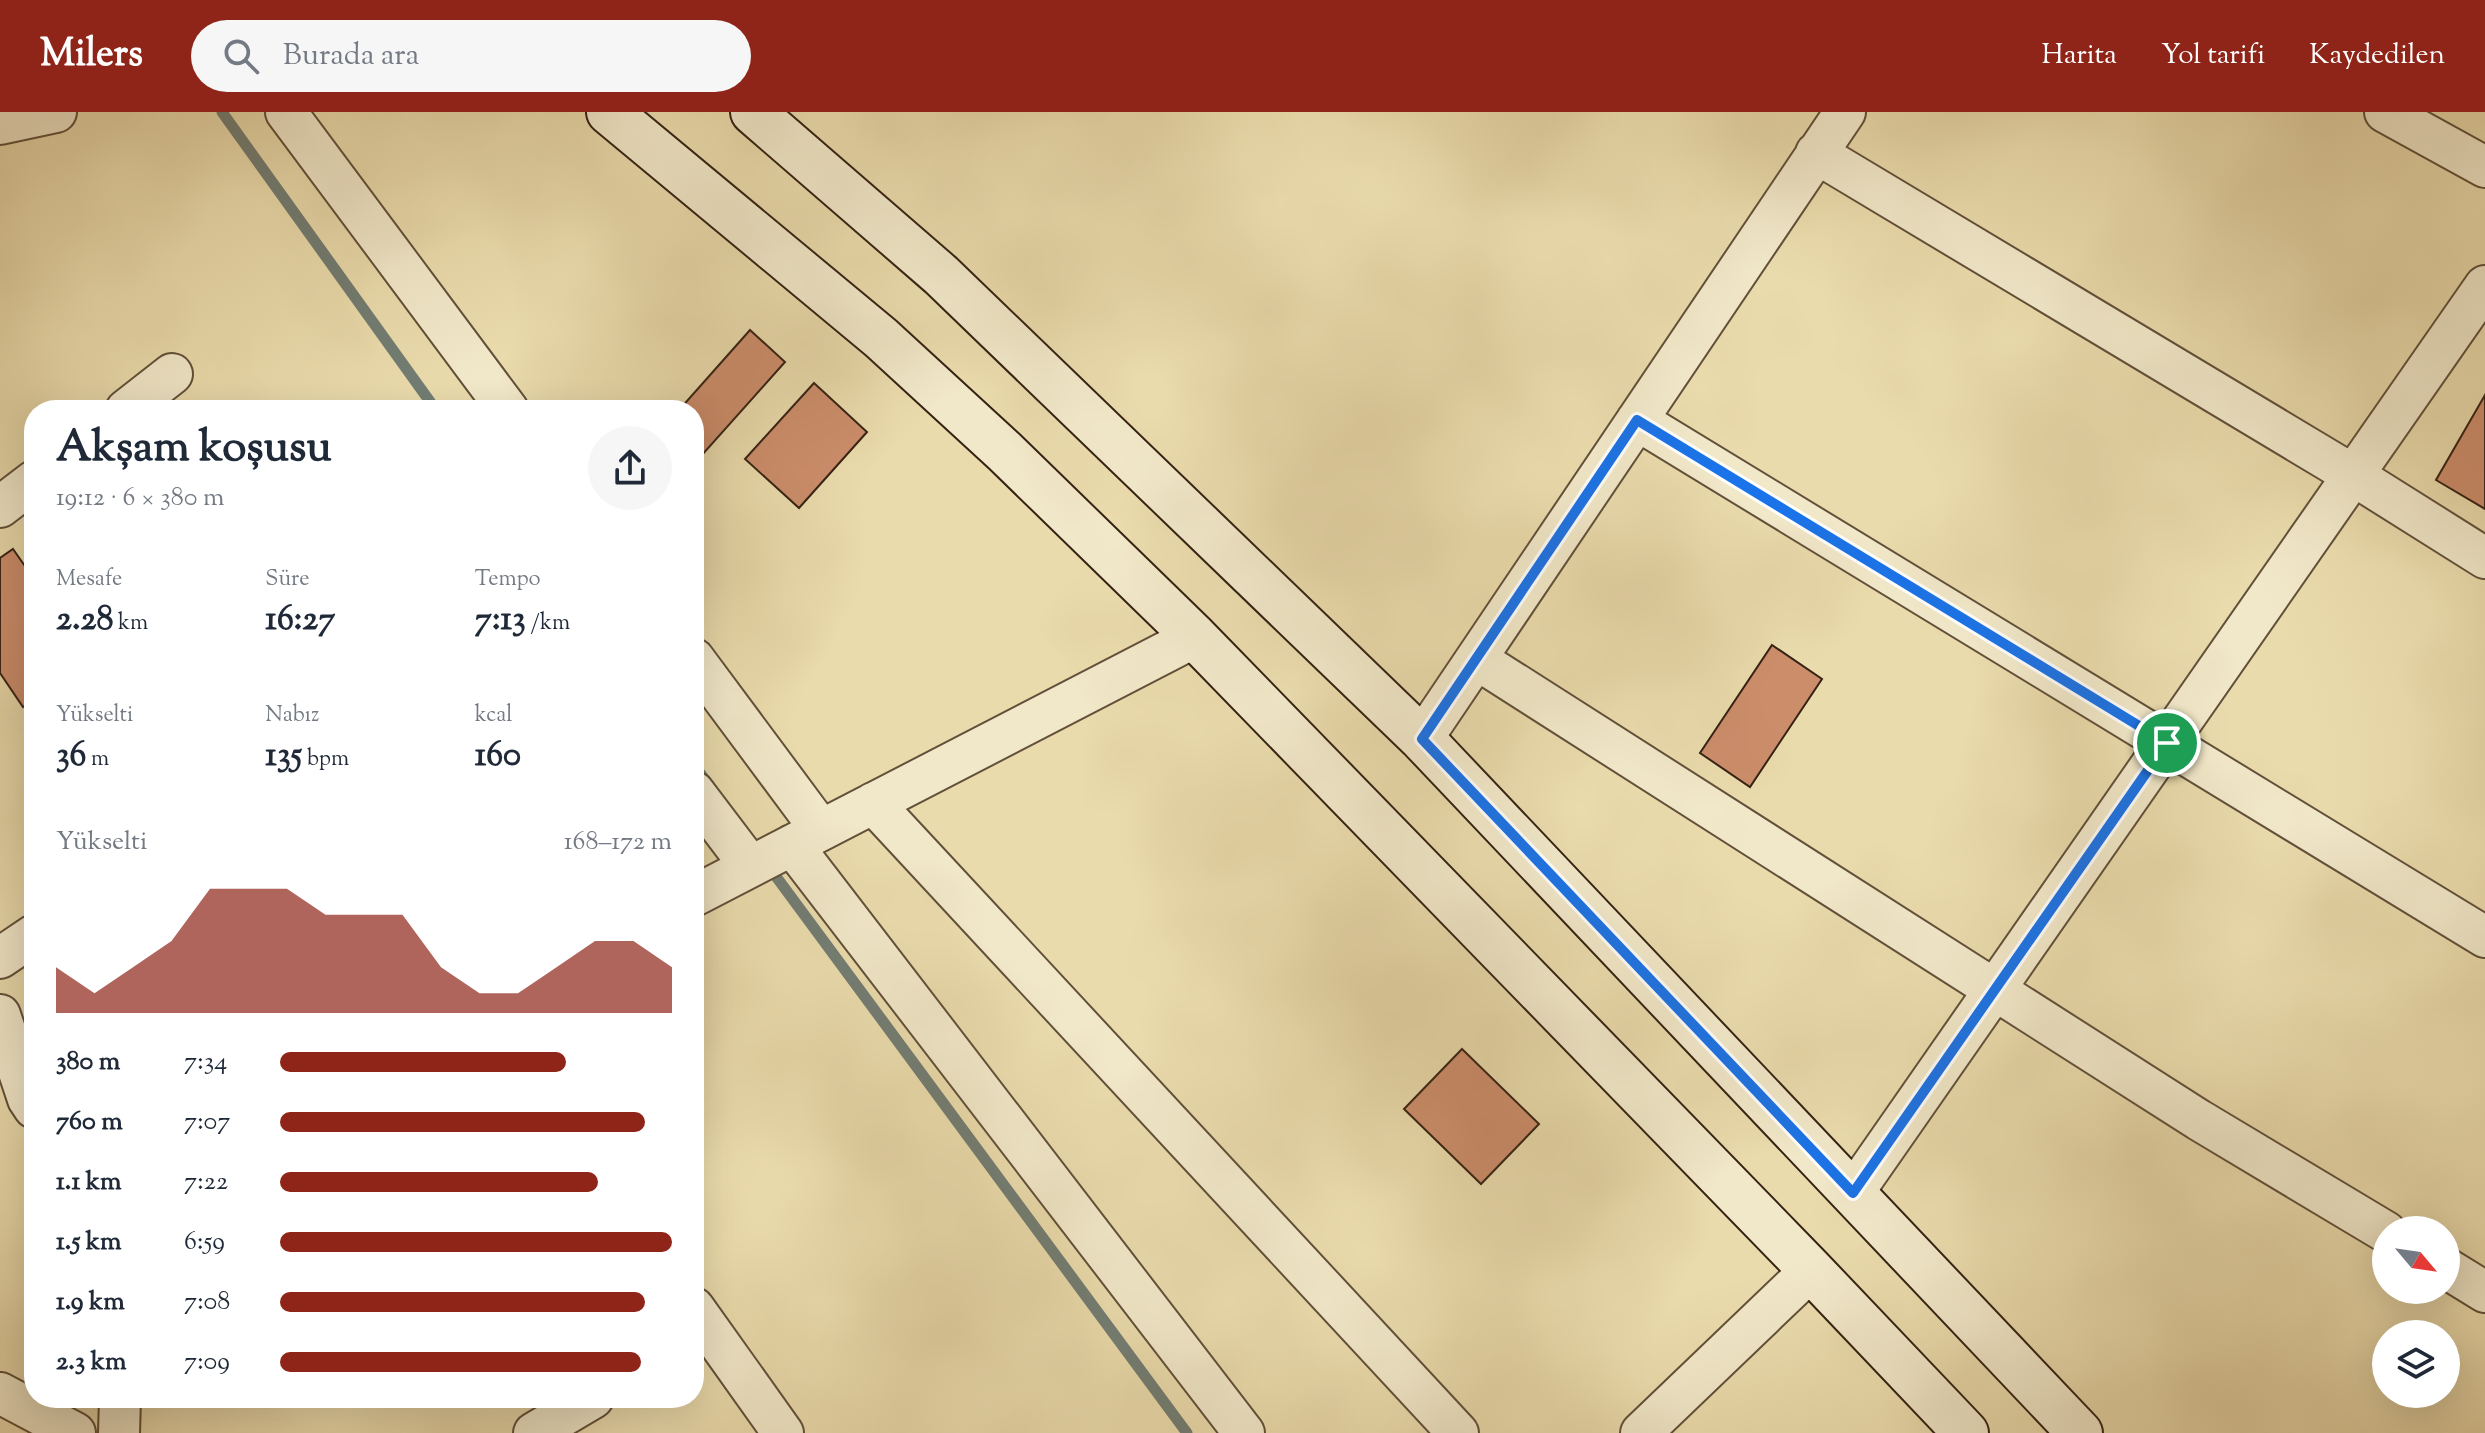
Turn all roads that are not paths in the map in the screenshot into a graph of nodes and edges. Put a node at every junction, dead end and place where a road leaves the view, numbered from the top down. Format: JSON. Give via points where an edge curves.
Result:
{"nodes":[{"id":1,"x":56,"y":112,"type":"edge"},
{"id":2,"x":286,"y":112,"type":"edge"},
{"id":3,"x":609,"y":112,"type":"edge"},
{"id":4,"x":753,"y":112,"type":"edge"},
{"id":5,"x":1845,"y":112,"type":"edge"},
{"id":6,"x":2385,"y":112,"type":"edge"},
{"id":7,"x":0,"y":124,"type":"edge"},
{"id":8,"x":1816,"y":153,"type":"junction"},
{"id":9,"x":2485,"y":167,"type":"edge"},
{"id":10,"x":2485,"y":286,"type":"edge"},
{"id":11,"x":172,"y":374,"type":"dead end"},
{"id":12,"x":139,"y":400,"type":"edge"},
{"id":13,"x":501,"y":400,"type":"edge"},
{"id":14,"x":1637,"y":420,"type":"junction"},
{"id":15,"x":2353,"y":475,"type":"junction"},
{"id":16,"x":24,"y":489,"type":"edge"},
{"id":17,"x":0,"y":507,"type":"edge"},
{"id":18,"x":2485,"y":558,"type":"edge"},
{"id":19,"x":1195,"y":637,"type":"junction"},
{"id":20,"x":1478,"y":660,"type":"junction"},
{"id":21,"x":704,"y":681,"type":"edge"},
{"id":22,"x":1422,"y":739,"type":"junction"},
{"id":23,"x":2167,"y":743,"type":"junction"},
{"id":24,"x":704,"y":799,"type":"edge"},
{"id":25,"x":873,"y":803,"type":"junction"},
{"id":26,"x":780,"y":851,"type":"junction"},
{"id":27,"x":704,"y":891,"type":"edge"},
{"id":28,"x":2485,"y":937,"type":"edge"},
{"id":29,"x":24,"y":942,"type":"edge"},
{"id":30,"x":0,"y":958,"type":"edge"},
{"id":31,"x":1995,"y":989,"type":"junction"},
{"id":32,"x":0,"y":1015,"type":"edge"},
{"id":33,"x":24,"y":1087,"type":"edge"},
{"id":34,"x":1853,"y":1193,"type":"junction"},
{"id":35,"x":2372,"y":1224,"type":"edge"},
{"id":36,"x":1811,"y":1270,"type":"junction"},
{"id":37,"x":2460,"y":1277,"type":"edge"},
{"id":38,"x":2485,"y":1292,"type":"edge"},
{"id":39,"x":704,"y":1331,"type":"edge"},
{"id":40,"x":0,"y":1393,"type":"edge"},
{"id":41,"x":24,"y":1406,"type":"edge"},
{"id":42,"x":28,"y":1408,"type":"edge"},
{"id":43,"x":120,"y":1408,"type":"edge"},
{"id":44,"x":576,"y":1408,"type":"edge"},
{"id":45,"x":75,"y":1433,"type":"edge"},
{"id":46,"x":119,"y":1433,"type":"edge"},
{"id":47,"x":534,"y":1433,"type":"edge"},
{"id":48,"x":783,"y":1433,"type":"edge"},
{"id":49,"x":1244,"y":1433,"type":"edge"},
{"id":50,"x":1458,"y":1433,"type":"edge"},
{"id":51,"x":1641,"y":1433,"type":"edge"},
{"id":52,"x":1966,"y":1433,"type":"edge"},
{"id":53,"x":2080,"y":1433,"type":"edge"}],
"edges":[{"from":1,"to":7,"type":"street"},
{"from":2,"to":13,"type":"street"},
{"from":3,"to":19,"type":"main road","via":[[881,338]]},
{"from":4,"to":22,"type":"main road","via":[[941,275]]},
{"from":5,"to":8,"type":"street"},
{"from":6,"to":9,"type":"street"},
{"from":8,"to":14,"type":"street"},
{"from":8,"to":15,"type":"street"},
{"from":10,"to":15,"type":"street"},
{"from":11,"to":12,"type":"street"},
{"from":14,"to":20,"type":"street"},
{"from":14,"to":23,"type":"street"},
{"from":15,"to":18,"type":"street"},
{"from":15,"to":23,"type":"street"},
{"from":16,"to":17,"type":"street"},
{"from":19,"to":25,"type":"street"},
{"from":19,"to":36,"type":"main road"},
{"from":20,"to":22,"type":"street"},
{"from":20,"to":31,"type":"street"},
{"from":21,"to":26,"type":"street"},
{"from":22,"to":34,"type":"main road"},
{"from":23,"to":28,"type":"street"},
{"from":23,"to":31,"type":"street"},
{"from":24,"to":26,"type":"street"},
{"from":25,"to":26,"type":"street"},
{"from":25,"to":50,"type":"street"},
{"from":26,"to":27,"type":"street"},
{"from":26,"to":49,"type":"street"},
{"from":29,"to":30,"type":"street"},
{"from":31,"to":34,"type":"street"},
{"from":31,"to":35,"type":"street"},
{"from":32,"to":33,"type":"street"},
{"from":34,"to":53,"type":"main road"},
{"from":36,"to":51,"type":"street"},
{"from":36,"to":52,"type":"main road"},
{"from":37,"to":38,"type":"street"},
{"from":39,"to":48,"type":"street"},
{"from":40,"to":41,"type":"street"},
{"from":42,"to":45,"type":"street"},
{"from":43,"to":46,"type":"street"},
{"from":44,"to":47,"type":"street"}]}
